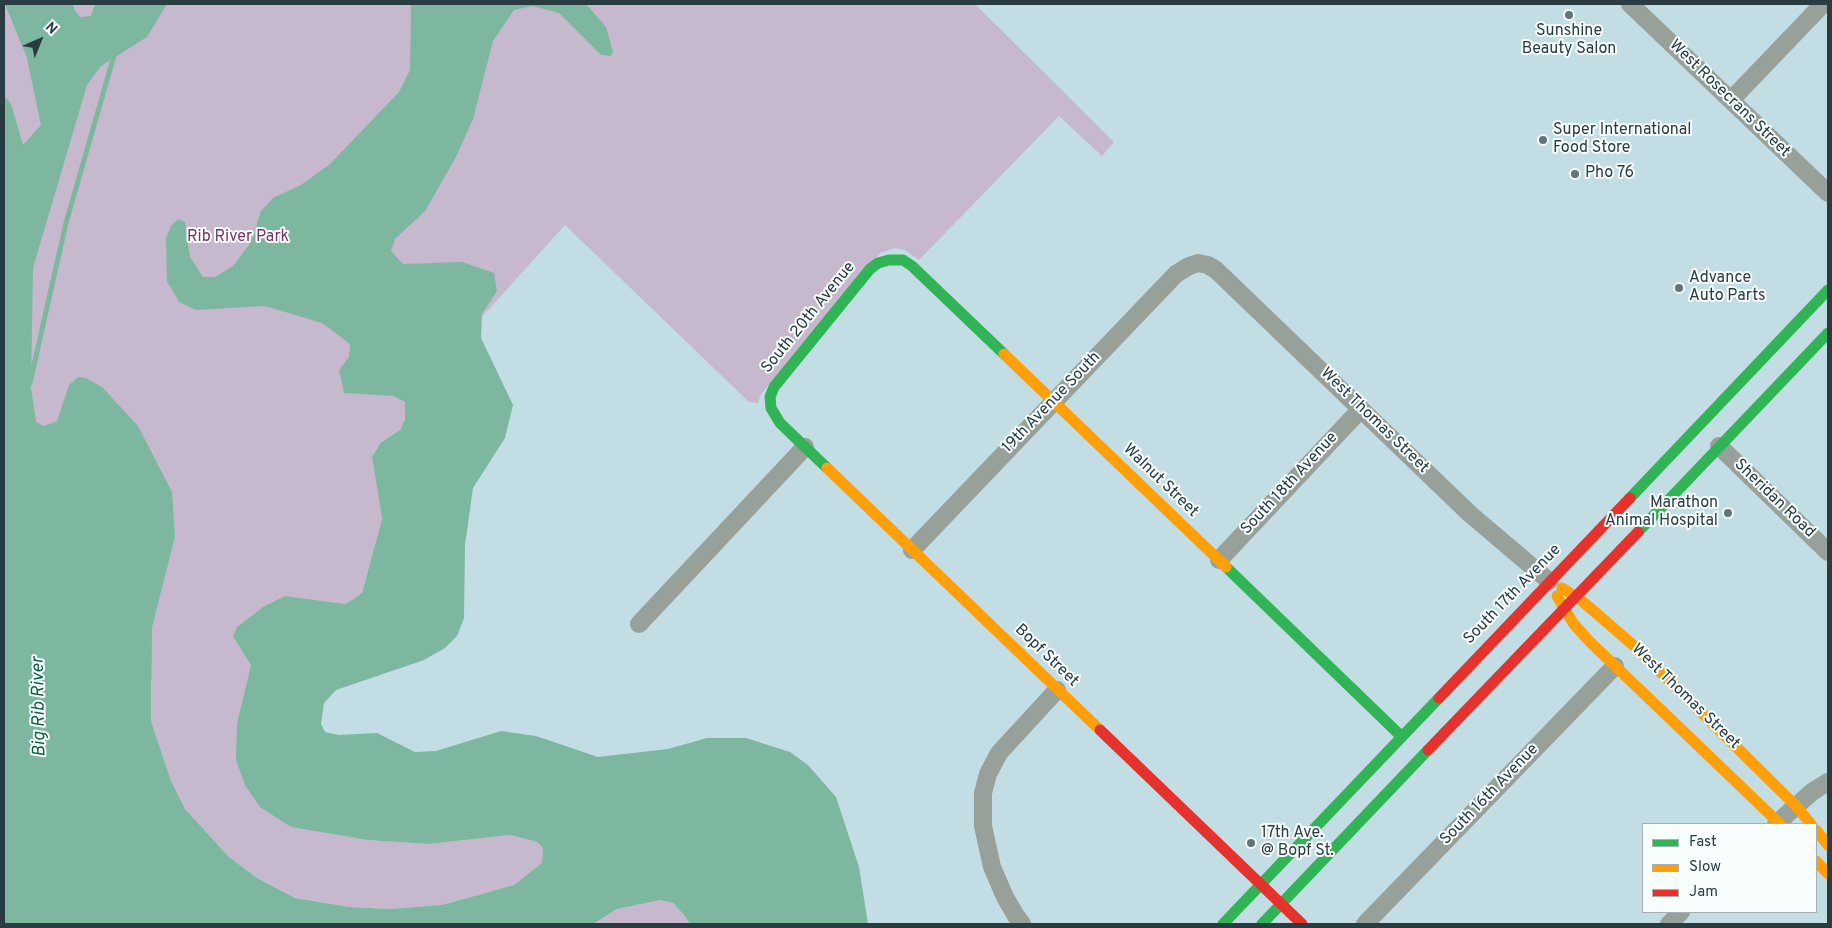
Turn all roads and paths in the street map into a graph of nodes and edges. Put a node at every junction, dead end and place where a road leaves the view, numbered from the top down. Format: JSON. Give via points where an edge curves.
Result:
{"nodes":[{"id":1,"x":1630,"y":4,"type":"edge"},
{"id":2,"x":1823,"y":4,"type":"edge"},
{"id":3,"x":1731,"y":100,"type":"junction"},
{"id":4,"x":1828,"y":193,"type":"edge"},
{"id":5,"x":889,"y":260,"type":"joint"},
{"id":6,"x":1198,"y":264,"type":"joint"},
{"id":7,"x":1828,"y":290,"type":"edge"},
{"id":8,"x":1828,"y":333,"type":"edge"},
{"id":9,"x":1054,"y":401,"type":"junction"},
{"id":10,"x":771,"y":408,"type":"joint"},
{"id":11,"x":1361,"y":408,"type":"junction"},
{"id":12,"x":1719,"y":446,"type":"junction"},
{"id":13,"x":805,"y":447,"type":"junction"},
{"id":14,"x":912,"y":550,"type":"junction"},
{"id":15,"x":1828,"y":552,"type":"edge"},
{"id":16,"x":1219,"y":560,"type":"junction"},
{"id":17,"x":1550,"y":581,"type":"junction"},
{"id":18,"x":1575,"y":596,"type":"junction"},
{"id":19,"x":1564,"y":608,"type":"junction"},
{"id":20,"x":639,"y":624,"type":"dead end"},
{"id":21,"x":1615,"y":666,"type":"junction"},
{"id":22,"x":1057,"y":690,"type":"junction"},
{"id":23,"x":1402,"y":737,"type":"junction"},
{"id":24,"x":1828,"y":782,"type":"edge"},
{"id":25,"x":1796,"y":806,"type":"junction"},
{"id":26,"x":1777,"y":823,"type":"edge"},
{"id":27,"x":1779,"y":823,"type":"edge"},
{"id":28,"x":1811,"y":823,"type":"edge"},
{"id":29,"x":1817,"y":831,"type":"edge"},
{"id":30,"x":1828,"y":845,"type":"edge"},
{"id":31,"x":1817,"y":862,"type":"edge"},
{"id":32,"x":1828,"y":874,"type":"edge"},
{"id":33,"x":1261,"y":885,"type":"junction"},
{"id":34,"x":1281,"y":904,"type":"junction"},
{"id":35,"x":1680,"y":913,"type":"edge"},
{"id":36,"x":1022,"y":924,"type":"edge"},
{"id":37,"x":1223,"y":924,"type":"edge"},
{"id":38,"x":1262,"y":924,"type":"edge"},
{"id":39,"x":1302,"y":924,"type":"edge"},
{"id":40,"x":1366,"y":924,"type":"edge"},
{"id":41,"x":1669,"y":924,"type":"edge"}],
"edges":[{"from":1,"to":3,"type":"street","name":"West Rosecrans Street"},
{"from":2,"to":3,"type":"street"},
{"from":3,"to":4,"type":"street","name":"West Rosecrans Street"},
{"from":5,"to":9,"type":"main road","name":"Walnut Street","via":[[903,260],[912,266]]},
{"from":5,"to":10,"type":"main road","name":"South 20th Avenue","via":[[870,269],[774,387],[770,397]]},
{"from":6,"to":9,"type":"street","name":"19th Avenue South","via":[[1176,274]]},
{"from":6,"to":11,"type":"street","name":"West Thomas Street","via":[[1216,270]]},
{"from":7,"to":17,"type":"main road","name":"South 17th Avenue"},
{"from":8,"to":12,"type":"main road"},
{"from":9,"to":14,"type":"street","name":"19th Avenue South"},
{"from":9,"to":16,"type":"main road","name":"Walnut Street"},
{"from":10,"to":13,"type":"main road","name":"Bopf Street"},
{"from":11,"to":16,"type":"street","name":"South 18th Avenue"},
{"from":11,"to":17,"type":"street","name":"West Thomas Street","via":[[1470,514]]},
{"from":12,"to":15,"type":"street","name":"Sheridan Road"},
{"from":12,"to":18,"type":"main road"},
{"from":13,"to":14,"type":"main road","name":"Bopf Street"},
{"from":13,"to":20,"type":"street"},
{"from":14,"to":22,"type":"main road","name":"Bopf Street"},
{"from":16,"to":23,"type":"main road","name":"Walnut Street"},
{"from":17,"to":18,"type":"main road","name":"West Thomas Street"},
{"from":17,"to":19,"type":"main road","name":"West Thomas Street"},
{"from":17,"to":23,"type":"main road","name":"South 17th Avenue"},
{"from":18,"to":19,"type":"main road"},
{"from":18,"to":25,"type":"main road","name":"West Thomas Street","via":[[1639,651]]},
{"from":19,"to":21,"type":"main road","name":"West Thomas Street","via":[[1589,641]]},
{"from":19,"to":34,"type":"main road"},
{"from":21,"to":26,"type":"main road","name":"West Thomas Street"},
{"from":21,"to":40,"type":"street","name":"South 16th Avenue"},
{"from":22,"to":33,"type":"main road","name":"Bopf Street"},
{"from":22,"to":36,"type":"street","via":[[999,754],[988,774],[983,793],[983,826],[992,867]]},
{"from":23,"to":33,"type":"main road","name":"South 17th Avenue"},
{"from":24,"to":25,"type":"street"},
{"from":25,"to":27,"type":"street"},
{"from":25,"to":28,"type":"main road","name":"West Thomas Street"},
{"from":29,"to":30,"type":"main road"},
{"from":31,"to":32,"type":"main road"},
{"from":33,"to":34,"type":"main road","name":"Bopf Street"},
{"from":33,"to":37,"type":"main road","name":"South 17th Avenue"},
{"from":34,"to":38,"type":"main road"},
{"from":34,"to":39,"type":"main road","name":"Bopf Street"},
{"from":35,"to":41,"type":"street"}]}
